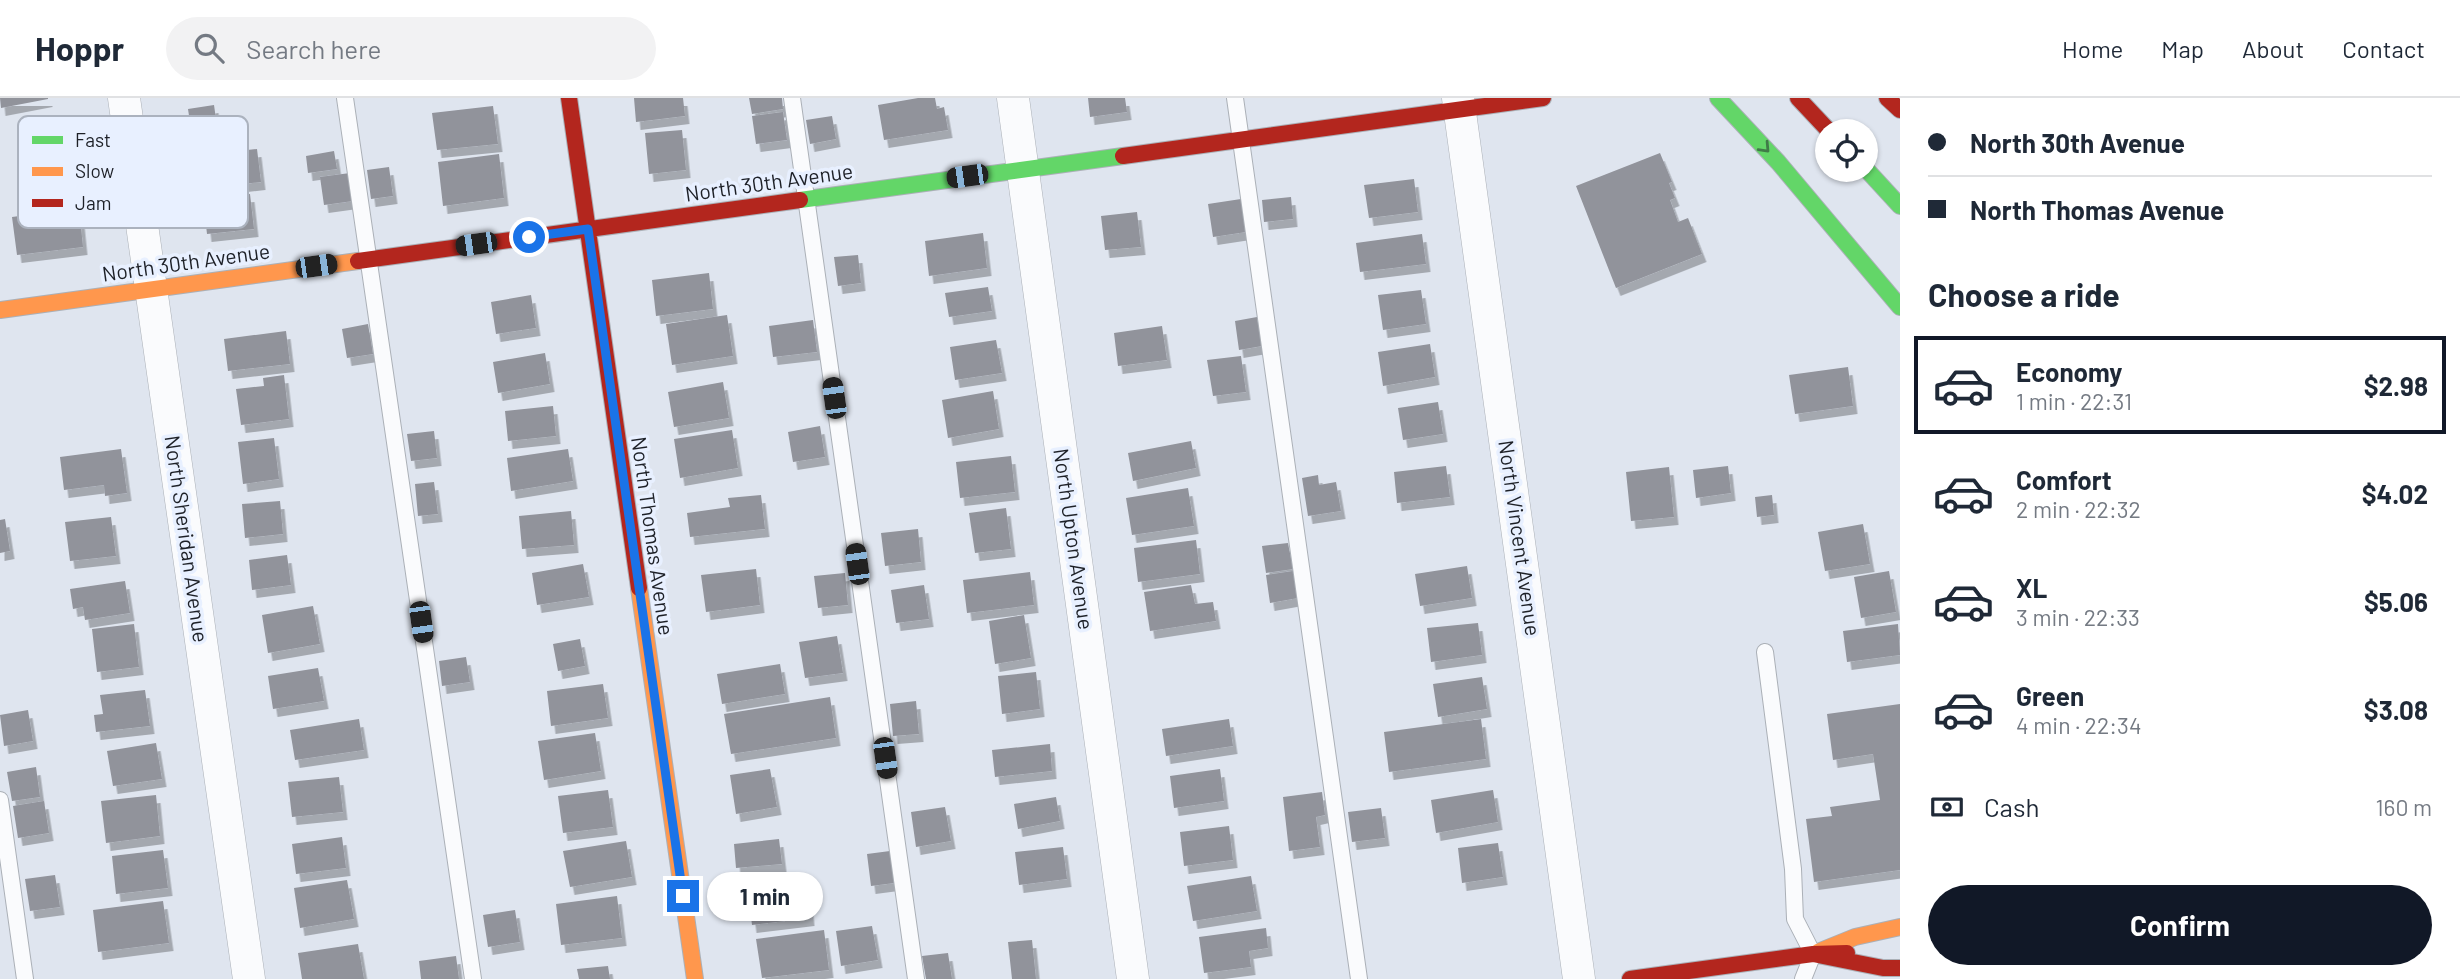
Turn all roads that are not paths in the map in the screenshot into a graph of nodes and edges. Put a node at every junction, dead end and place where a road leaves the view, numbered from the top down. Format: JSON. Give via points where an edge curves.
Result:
{"nodes":[{"id":1,"x":124,"y":98,"type":"edge"},
{"id":2,"x":345,"y":98,"type":"edge"},
{"id":3,"x":569,"y":98,"type":"edge"},
{"id":4,"x":792,"y":98,"type":"edge"},
{"id":5,"x":1013,"y":98,"type":"edge"},
{"id":6,"x":1235,"y":98,"type":"edge"},
{"id":7,"x":1543,"y":98,"type":"edge"},
{"id":8,"x":1718,"y":98,"type":"edge"},
{"id":9,"x":1798,"y":98,"type":"edge"},
{"id":10,"x":1887,"y":98,"type":"edge"},
{"id":11,"x":1459,"y":103,"type":"edge"},
{"id":12,"x":1900,"y":110,"type":"edge"},
{"id":13,"x":127,"y":116,"type":"edge"},
{"id":14,"x":1818,"y":119,"type":"edge"},
{"id":15,"x":1241,"y":139,"type":"junction"},
{"id":16,"x":1023,"y":168,"type":"junction"},
{"id":17,"x":1878,"y":182,"type":"edge"},
{"id":18,"x":806,"y":199,"type":"junction"},
{"id":19,"x":1900,"y":206,"type":"edge"},
{"id":20,"x":142,"y":228,"type":"edge"},
{"id":21,"x":588,"y":229,"type":"junction"},
{"id":22,"x":369,"y":259,"type":"junction"},
{"id":23,"x":151,"y":288,"type":"junction"},
{"id":24,"x":1900,"y":307,"type":"edge"},
{"id":25,"x":0,"y":310,"type":"edge"},
{"id":26,"x":1765,"y":652,"type":"dead end"},
{"id":27,"x":0,"y":800,"type":"edge"},
{"id":28,"x":1900,"y":927,"type":"edge"},
{"id":29,"x":1900,"y":952,"type":"edge"},
{"id":30,"x":1813,"y":954,"type":"junction"},
{"id":31,"x":1900,"y":968,"type":"edge"},
{"id":32,"x":25,"y":979,"type":"edge"},
{"id":33,"x":249,"y":979,"type":"edge"},
{"id":34,"x":472,"y":979,"type":"edge"},
{"id":35,"x":695,"y":979,"type":"edge"},
{"id":36,"x":916,"y":979,"type":"edge"},
{"id":37,"x":1133,"y":979,"type":"edge"},
{"id":38,"x":1359,"y":979,"type":"edge"},
{"id":39,"x":1579,"y":979,"type":"edge"},
{"id":40,"x":1630,"y":979,"type":"edge"},
{"id":41,"x":1803,"y":979,"type":"edge"}],
"edges":[{"from":1,"to":13,"type":"street","name":"North Sheridan Avenue"},
{"from":2,"to":22,"type":"lane"},
{"from":3,"to":21,"type":"street","name":"North Thomas Avenue"},
{"from":4,"to":18,"type":"lane"},
{"from":5,"to":16,"type":"street","name":"North Upton Avenue"},
{"from":6,"to":15,"type":"lane"},
{"from":7,"to":11,"type":"street","name":"North 30th Avenue"},
{"from":8,"to":24,"type":"street","one_way":true},
{"from":9,"to":14,"type":"street"},
{"from":10,"to":12,"type":"street"},
{"from":11,"to":15,"type":"street","name":"North 30th Avenue"},
{"from":11,"to":39,"type":"street","name":"North Vincent Avenue"},
{"from":15,"to":16,"type":"street","name":"North 30th Avenue"},
{"from":15,"to":38,"type":"lane"},
{"from":16,"to":18,"type":"street","name":"North 30th Avenue"},
{"from":16,"to":37,"type":"street","name":"North Upton Avenue"},
{"from":17,"to":19,"type":"street"},
{"from":18,"to":21,"type":"street","name":"North 30th Avenue"},
{"from":18,"to":36,"type":"lane"},
{"from":20,"to":23,"type":"street","name":"North Sheridan Avenue"},
{"from":21,"to":22,"type":"street","name":"North 30th Avenue"},
{"from":21,"to":35,"type":"street","name":"North Thomas Avenue"},
{"from":22,"to":23,"type":"street","name":"North 30th Avenue"},
{"from":22,"to":34,"type":"lane"},
{"from":23,"to":25,"type":"street","name":"North 30th Avenue"},
{"from":23,"to":33,"type":"street","name":"North Sheridan Avenue"},
{"from":26,"to":30,"type":"lane","via":[[1796,919]]},
{"from":27,"to":32,"type":"lane"},
{"from":28,"to":30,"type":"street","via":[[1855,937]]},
{"from":29,"to":30,"type":"street"},
{"from":30,"to":31,"type":"street"},
{"from":30,"to":40,"type":"street"},
{"from":30,"to":41,"type":"lane"}]}
